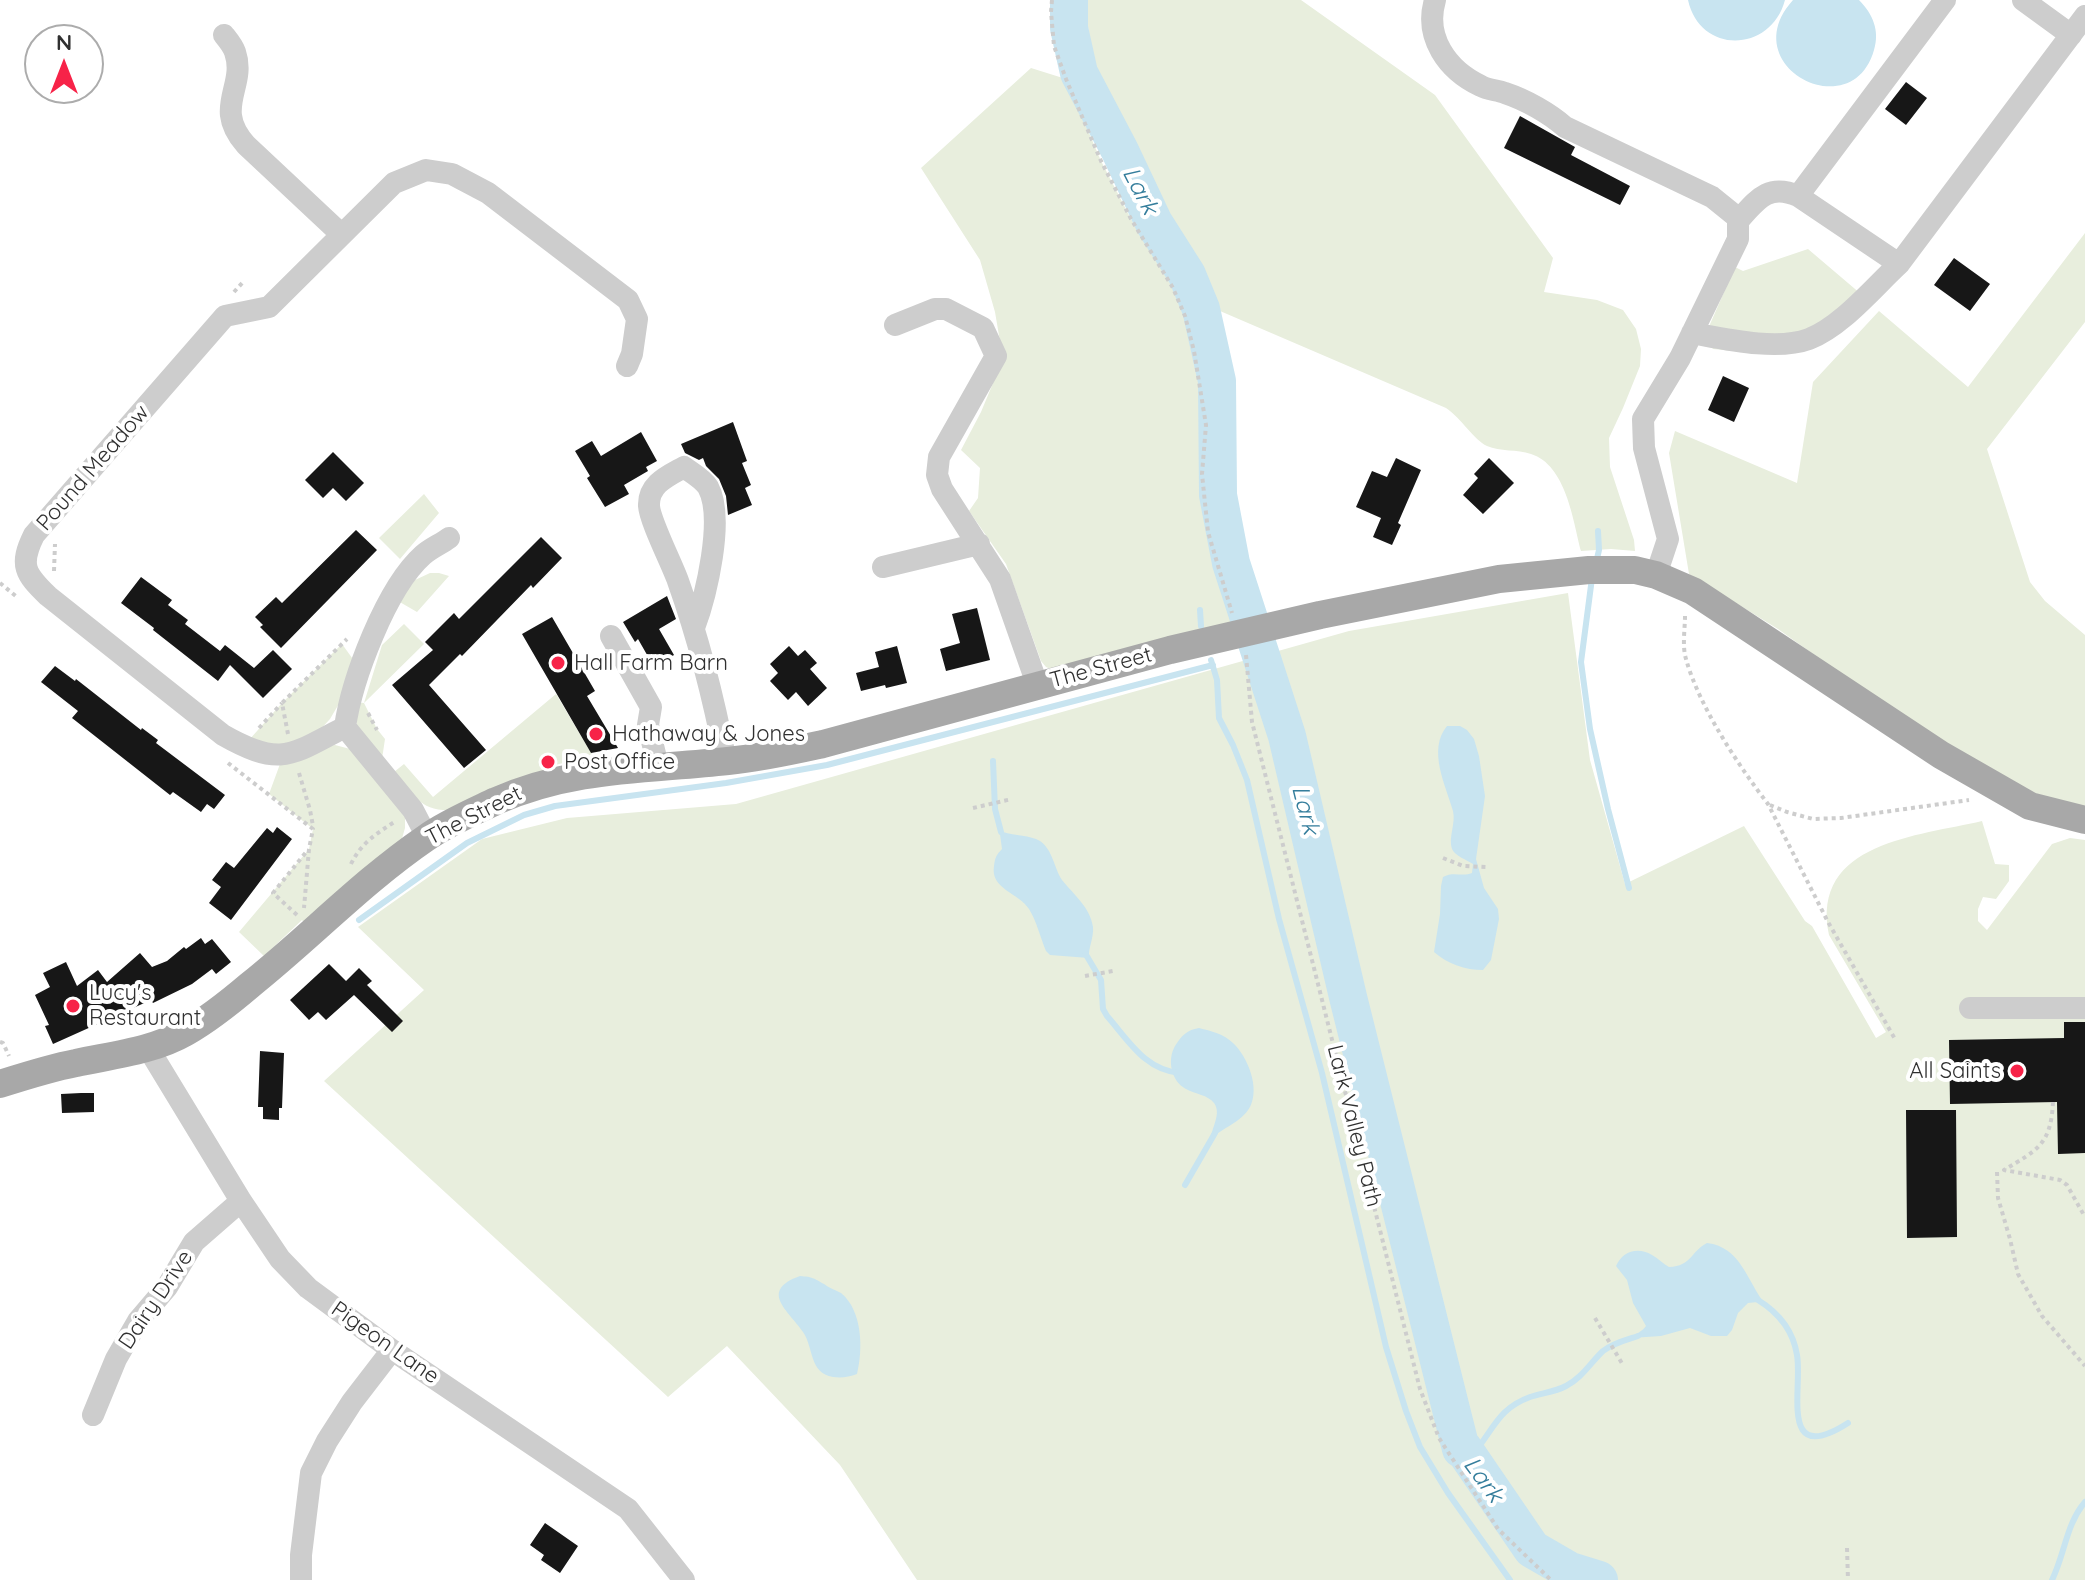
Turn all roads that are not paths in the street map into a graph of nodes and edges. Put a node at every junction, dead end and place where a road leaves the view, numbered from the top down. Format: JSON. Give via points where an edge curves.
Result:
{"nodes":[{"id":1,"x":1435,"y":0,"type":"edge"},
{"id":2,"x":1945,"y":0,"type":"edge"},
{"id":3,"x":2023,"y":0,"type":"edge"},
{"id":4,"x":2085,"y":16,"type":"edge"},
{"id":5,"x":224,"y":35,"type":"dead end"},
{"id":6,"x":2071,"y":35,"type":"junction"},
{"id":7,"x":1798,"y":196,"type":"junction"},
{"id":8,"x":1738,"y":221,"type":"junction"},
{"id":9,"x":341,"y":234,"type":"junction"},
{"id":10,"x":1899,"y":264,"type":"junction"},
{"id":11,"x":895,"y":325,"type":"dead end"},
{"id":12,"x":1692,"y":333,"type":"junction"},
{"id":13,"x":627,"y":366,"type":"dead end"},
{"id":14,"x":449,"y":538,"type":"dead end"},
{"id":15,"x":979,"y":544,"type":"junction"},
{"id":16,"x":883,"y":567,"type":"dead end"},
{"id":17,"x":1656,"y":575,"type":"junction"},
{"id":18,"x":694,"y":628,"type":"junction"},
{"id":19,"x":611,"y":636,"type":"dead end"},
{"id":20,"x":1037,"y":684,"type":"junction"},
{"id":21,"x":345,"y":727,"type":"junction"},
{"id":22,"x":726,"y":762,"type":"junction"},
{"id":23,"x":658,"y":766,"type":"junction"},
{"id":24,"x":2085,"y":820,"type":"edge"},
{"id":25,"x":427,"y":837,"type":"junction"},
{"id":26,"x":1970,"y":1008,"type":"dead end"},
{"id":27,"x":2085,"y":1008,"type":"edge"},
{"id":28,"x":148,"y":1048,"type":"junction"},
{"id":29,"x":0,"y":1084,"type":"edge"},
{"id":30,"x":241,"y":1201,"type":"junction"},
{"id":31,"x":392,"y":1350,"type":"junction"},
{"id":32,"x":93,"y":1415,"type":"dead end"},
{"id":33,"x":301,"y":1580,"type":"edge"},
{"id":34,"x":684,"y":1580,"type":"edge"}],
"edges":[{"from":1,"to":8,"type":"street","via":[[1433,34],[1450,65],[1481,86],[1506,93],[1712,197]]},
{"from":2,"to":7,"type":"street"},
{"from":3,"to":6,"type":"street"},
{"from":4,"to":6,"type":"street"},
{"from":5,"to":9,"type":"street","via":[[235,51],[230,111],[235,130]]},
{"from":6,"to":10,"type":"street"},
{"from":7,"to":8,"type":"street","via":[[1776,190],[1766,194]]},
{"from":7,"to":10,"type":"street"},
{"from":8,"to":12,"type":"street","via":[[1738,239]]},
{"from":9,"to":13,"type":"street","via":[[394,183],[426,170],[452,174],[488,193],[628,300],[637,319]]},
{"from":9,"to":21,"type":"street","name":"Pound Meadow","via":[[269,307],[225,316],[34,535],[25,563],[30,578],[48,596],[249,750],[292,754]]},
{"from":10,"to":12,"type":"street","via":[[1835,325],[1808,339],[1787,344]]},
{"from":11,"to":15,"type":"street","via":[[946,309],[983,328],[996,356],[939,457],[937,475]]},
{"from":12,"to":17,"type":"street","via":[[1643,419],[1644,448],[1668,539]]},
{"from":14,"to":21,"type":"street","via":[[423,555],[377,626]]},
{"from":15,"to":16,"type":"street"},
{"from":15,"to":20,"type":"street","via":[[1000,579]]},
{"from":17,"to":20,"type":"main road","name":"The Street","via":[[1600,570],[1499,579]]},
{"from":17,"to":24,"type":"main road","name":"The Street","via":[[1693,591],[1941,755],[2030,806]]},
{"from":18,"to":18,"type":"street","via":[[708,585],[715,507],[707,486],[684,467],[652,490],[649,507]]},
{"from":18,"to":22,"type":"street"},
{"from":19,"to":23,"type":"street","via":[[651,707],[648,725]]},
{"from":20,"to":22,"type":"main road","name":"The Street","via":[[823,744]]},
{"from":21,"to":25,"type":"street","via":[[413,810]]},
{"from":22,"to":23,"type":"main road","name":"The Street"},
{"from":23,"to":25,"type":"main road","name":"The Street","via":[[535,786]]},
{"from":25,"to":28,"type":"main road","name":"The Street","via":[[224,1006],[185,1033]]},
{"from":26,"to":27,"type":"street"},
{"from":28,"to":29,"type":"main road","name":"The Street"},
{"from":28,"to":30,"type":"street","name":"Pigeon Lane"},
{"from":30,"to":31,"type":"street","name":"Pigeon Lane","via":[[280,1259],[308,1288]]},
{"from":30,"to":32,"type":"street","name":"Dairy Drive","via":[[194,1242],[138,1321]]},
{"from":31,"to":33,"type":"street","via":[[352,1402],[311,1473]]},
{"from":31,"to":34,"type":"street","name":"Pigeon Lane","via":[[628,1509]]}]}
